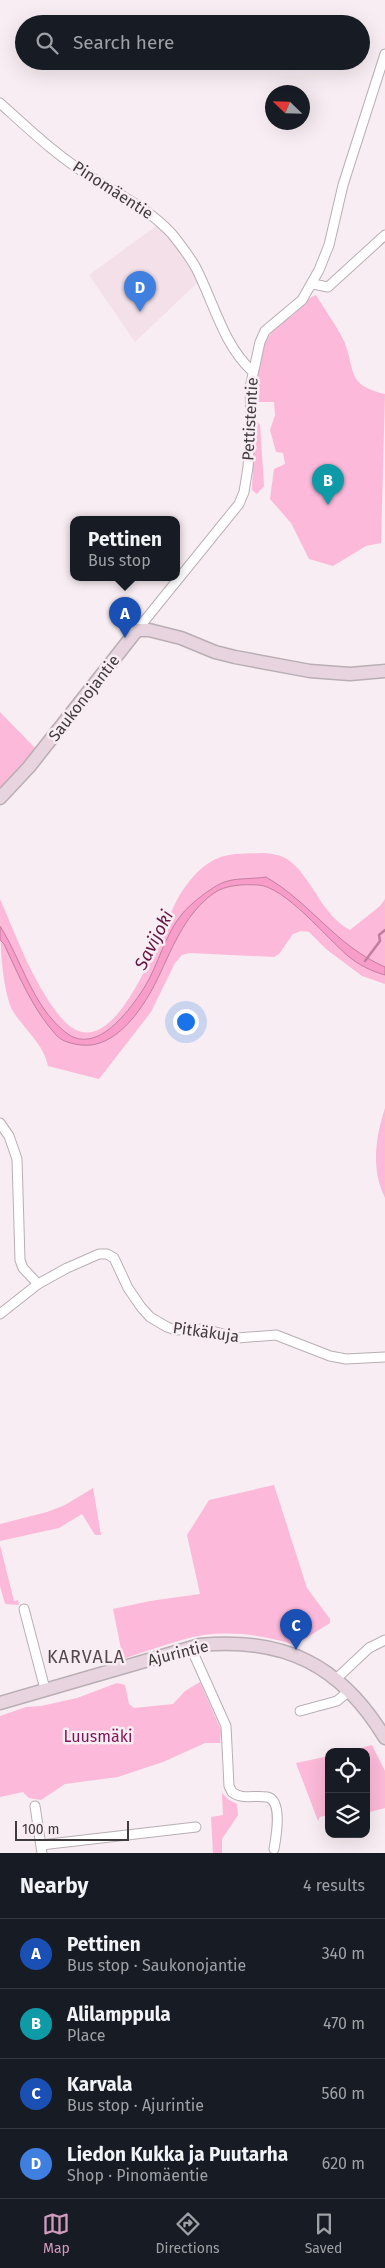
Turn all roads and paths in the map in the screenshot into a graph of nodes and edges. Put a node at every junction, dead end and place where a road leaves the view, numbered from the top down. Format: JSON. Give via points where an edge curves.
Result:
{"nodes":[{"id":1,"x":385,"y":54,"type":"edge"},
{"id":2,"x":0,"y":103,"type":"edge"},
{"id":3,"x":385,"y":235,"type":"edge"},
{"id":4,"x":312,"y":284,"type":"junction"},
{"id":5,"x":252,"y":371,"type":"junction"},
{"id":6,"x":180,"y":577,"type":"edge"},
{"id":7,"x":177,"y":581,"type":"edge"},
{"id":8,"x":137,"y":630,"type":"junction"},
{"id":9,"x":385,"y":671,"type":"edge"},
{"id":10,"x":0,"y":798,"type":"edge"},
{"id":11,"x":0,"y":1122,"type":"edge"},
{"id":12,"x":38,"y":1284,"type":"junction"},
{"id":13,"x":0,"y":1314,"type":"edge"},
{"id":14,"x":385,"y":1357,"type":"edge"},
{"id":15,"x":24,"y":1609,"type":"dead end"},
{"id":16,"x":385,"y":1640,"type":"edge"},
{"id":17,"x":191,"y":1648,"type":"junction"},
{"id":18,"x":336,"y":1678,"type":"junction"},
{"id":19,"x":45,"y":1689,"type":"junction"},
{"id":20,"x":349,"y":1690,"type":"junction"},
{"id":21,"x":0,"y":1703,"type":"edge"},
{"id":22,"x":300,"y":1711,"type":"dead end"},
{"id":23,"x":385,"y":1738,"type":"edge"},
{"id":24,"x":35,"y":1806,"type":"dead end"},
{"id":25,"x":196,"y":1827,"type":"dead end"},
{"id":26,"x":41,"y":1849,"type":"edge"},
{"id":27,"x":274,"y":1849,"type":"dead end"}],
"edges":[{"from":1,"to":4,"type":"street","name":"Pettistentie","via":[[343,185],[329,246]]},
{"from":2,"to":5,"type":"street","name":"Pinomäentie","via":[[72,164],[158,220],[196,267],[233,348]]},
{"from":3,"to":4,"type":"street","via":[[328,287]]},
{"from":4,"to":5,"type":"street","name":"Pettistentie","via":[[302,300],[265,331]]},
{"from":5,"to":6,"type":"street","name":"Pettistentie","via":[[244,492],[239,504]]},
{"from":7,"to":8,"type":"street","name":"Pettistentie"},
{"from":8,"to":9,"type":"street","via":[[181,638],[235,657],[310,671],[350,674]]},
{"from":8,"to":10,"type":"street","name":"Saukonojantie"},
{"from":11,"to":12,"type":"street","via":[[17,1159],[20,1260]]},
{"from":12,"to":13,"type":"street","name":"Pitkäkuja"},
{"from":12,"to":14,"type":"street","name":"Pitkäkuja","via":[[81,1261],[107,1254],[114,1258],[141,1307],[166,1327],[206,1329],[237,1338],[276,1335],[346,1359]]},
{"from":15,"to":19,"type":"street"},
{"from":16,"to":18,"type":"street","via":[[369,1648]]},
{"from":17,"to":18,"type":"street","name":"Ajurintie","via":[[225,1643],[252,1644],[276,1649],[311,1663]]},
{"from":17,"to":19,"type":"street","name":"Ajurintie"},
{"from":17,"to":27,"type":"street","via":[[226,1726],[232,1792],[242,1797],[267,1797],[276,1805]]},
{"from":18,"to":20,"type":"street","name":"Ajurintie"},
{"from":19,"to":21,"type":"street","name":"Ajurintie"},
{"from":20,"to":22,"type":"street","via":[[337,1701]]},
{"from":20,"to":23,"type":"street","name":"Ajurintie"},
{"from":24,"to":26,"type":"street"},
{"from":25,"to":26,"type":"street"}]}
